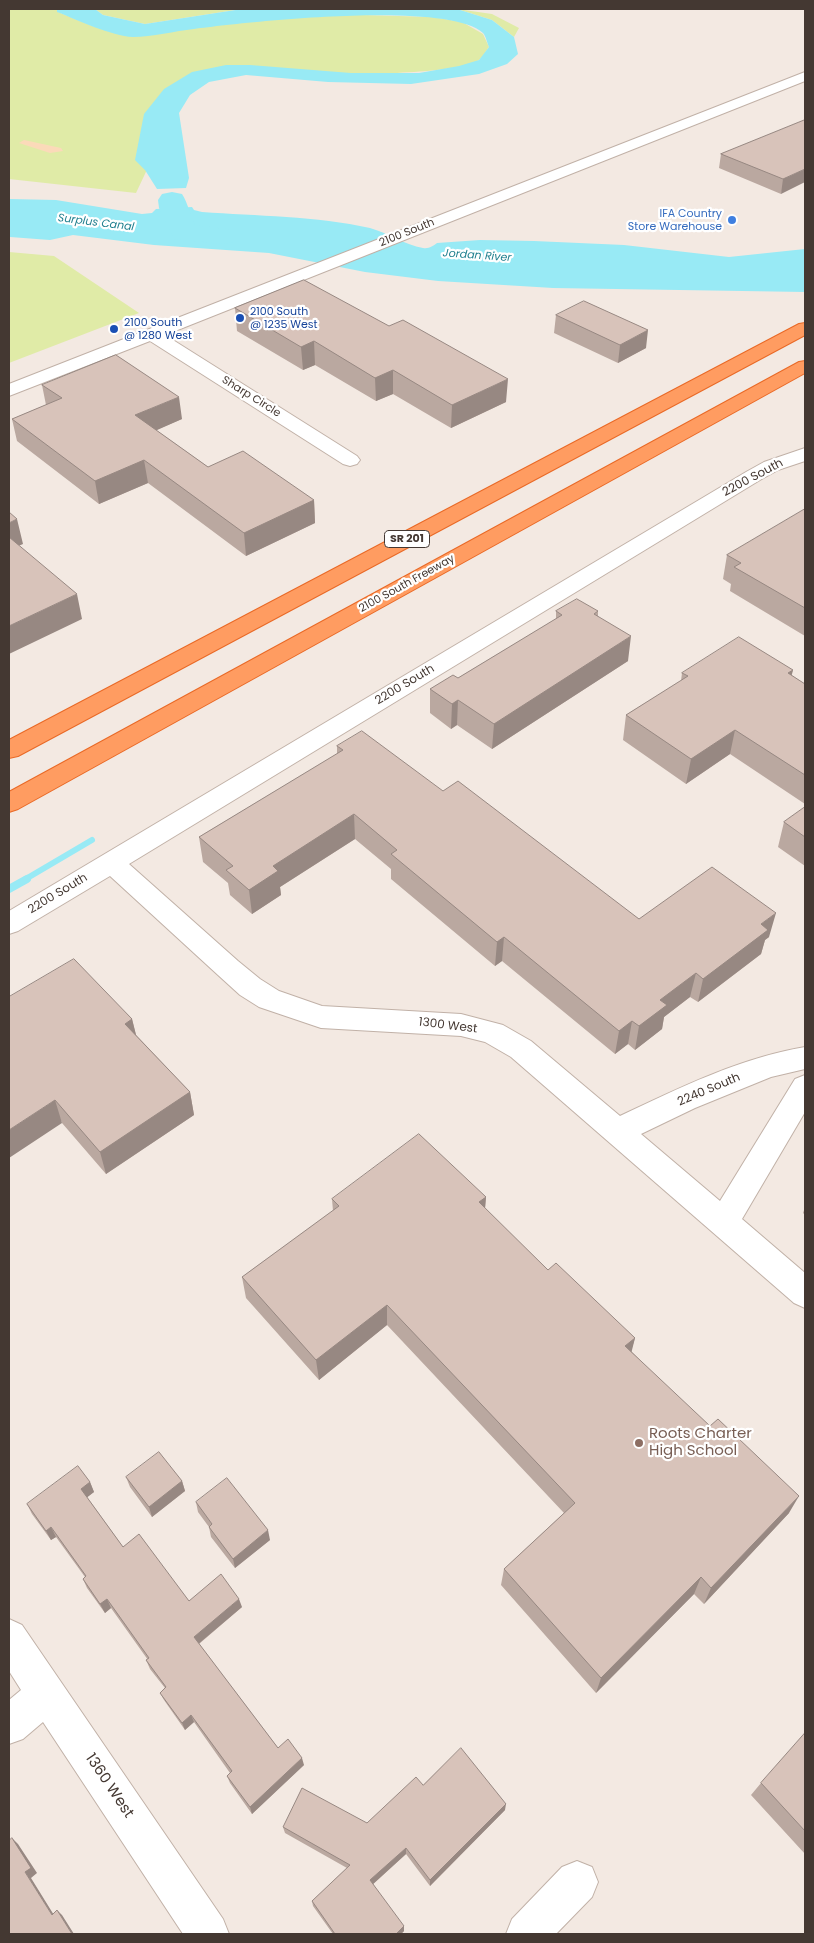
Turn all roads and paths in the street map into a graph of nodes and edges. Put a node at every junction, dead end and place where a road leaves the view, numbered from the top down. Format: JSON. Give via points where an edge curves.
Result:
{"nodes":[{"id":1,"x":805,"y":76,"type":"edge"},
{"id":2,"x":805,"y":328,"type":"edge"},
{"id":3,"x":152,"y":334,"type":"junction"},
{"id":4,"x":805,"y":366,"type":"edge"},
{"id":5,"x":805,"y":382,"type":"edge"},
{"id":6,"x":9,"y":390,"type":"edge"},
{"id":7,"x":698,"y":424,"type":"junction"},
{"id":8,"x":805,"y":454,"type":"edge"},
{"id":9,"x":350,"y":460,"type":"dead end"},
{"id":10,"x":9,"y":750,"type":"edge"},
{"id":11,"x":9,"y":803,"type":"edge"},
{"id":12,"x":111,"y":862,"type":"junction"},
{"id":13,"x":9,"y":924,"type":"edge"},
{"id":14,"x":805,"y":1058,"type":"edge"},
{"id":15,"x":805,"y":1087,"type":"edge"},
{"id":16,"x":617,"y":1132,"type":"junction"},
{"id":17,"x":723,"y":1223,"type":"junction"},
{"id":18,"x":805,"y":1293,"type":"edge"},
{"id":19,"x":9,"y":1638,"type":"edge"},
{"id":20,"x":47,"y":1694,"type":"junction"},
{"id":21,"x":9,"y":1725,"type":"edge"},
{"id":22,"x":577,"y":1882,"type":"dead end"},
{"id":23,"x":208,"y":1934,"type":"edge"},
{"id":24,"x":528,"y":1934,"type":"edge"}],
"edges":[{"from":1,"to":3,"type":"street","name":"2100 South"},
{"from":2,"to":10,"type":"highway","number":"SR 201"},
{"from":3,"to":6,"type":"street","name":"2100 South"},
{"from":3,"to":9,"type":"street","name":"Sharp Circle"},
{"from":4,"to":7,"type":"highway","name":"2100 South Freeway"},
{"from":5,"to":7,"type":"highway","via":[[753,411]]},
{"from":7,"to":11,"type":"highway","name":"2100 South Freeway"},
{"from":8,"to":12,"type":"street","name":"2200 South","via":[[753,476]]},
{"from":12,"to":13,"type":"street","name":"2200 South"},
{"from":12,"to":16,"type":"street","name":"1300 West","via":[[228,968],[269,999],[321,1017],[461,1026],[493,1033],[521,1049]]},
{"from":14,"to":16,"type":"street","name":"2240 South","via":[[767,1066]]},
{"from":15,"to":17,"type":"street"},
{"from":16,"to":17,"type":"street","name":"1300 West"},
{"from":17,"to":18,"type":"street","name":"1300 West"},
{"from":19,"to":20,"type":"street","name":"1360 West"},
{"from":20,"to":21,"type":"street"},
{"from":20,"to":23,"type":"street","name":"1360 West"},
{"from":22,"to":24,"type":"street"}]}
